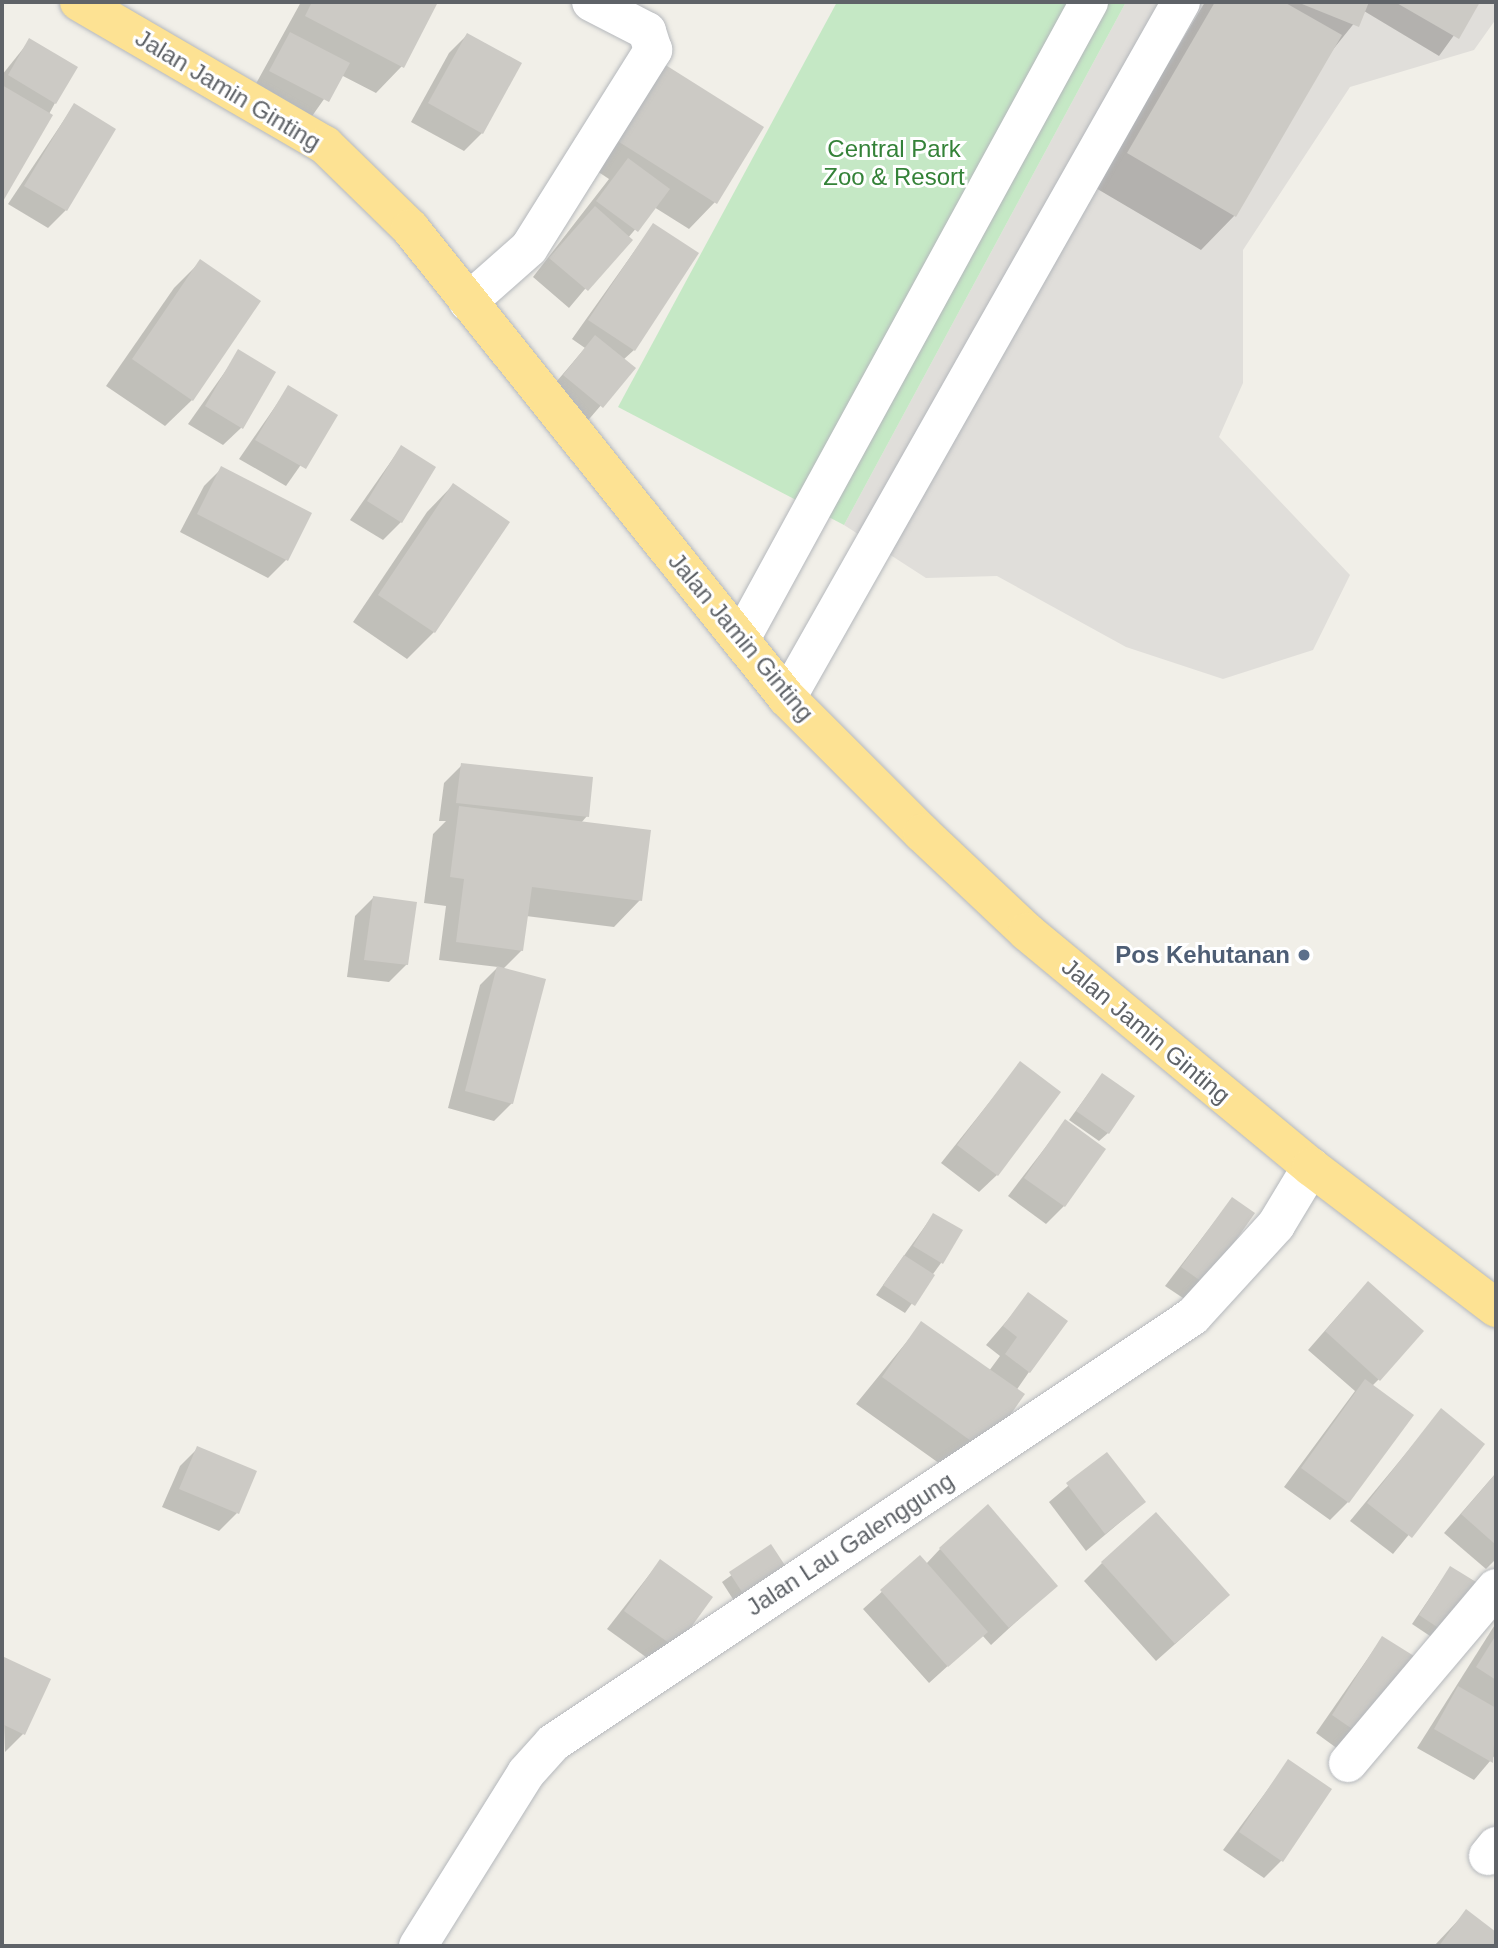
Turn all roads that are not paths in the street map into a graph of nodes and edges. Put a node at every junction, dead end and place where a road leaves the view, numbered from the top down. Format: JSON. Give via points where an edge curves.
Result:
{"nodes":[{"id":1,"x":79,"y":2,"type":"edge"},
{"id":2,"x":591,"y":2,"type":"edge"},
{"id":3,"x":1089,"y":2,"type":"edge"},
{"id":4,"x":1181,"y":2,"type":"edge"},
{"id":5,"x":468,"y":302,"type":"junction"},
{"id":6,"x":741,"y":639,"type":"junction"},
{"id":7,"x":787,"y":698,"type":"junction"},
{"id":8,"x":1311,"y":1167,"type":"junction"},
{"id":9,"x":1496,"y":1308,"type":"edge"},
{"id":10,"x":1496,"y":1588,"type":"edge"},
{"id":11,"x":1348,"y":1763,"type":"dead end"},
{"id":12,"x":418,"y":1946,"type":"edge"}],
"edges":[{"from":1,"to":5,"type":"highway","name":"Jalan Jamin Ginting","via":[[325,145],[410,228]]},
{"from":2,"to":5,"type":"street","via":[[647,31],[653,50],[529,248]]},
{"from":3,"to":6,"type":"street"},
{"from":4,"to":7,"type":"street"},
{"from":5,"to":6,"type":"highway","name":"Jalan Jamin Ginting"},
{"from":6,"to":7,"type":"highway","name":"Jalan Jamin Ginting"},
{"from":7,"to":8,"type":"highway","name":"Jalan Jamin Ginting","via":[[1027,932]]},
{"from":8,"to":9,"type":"highway","name":"Jalan Jamin Ginting"},
{"from":8,"to":12,"type":"street","name":"Jalan Lau Galenggung","via":[[1276,1225],[1193,1316],[553,1743],[526,1773]]},
{"from":10,"to":11,"type":"street"}]}
